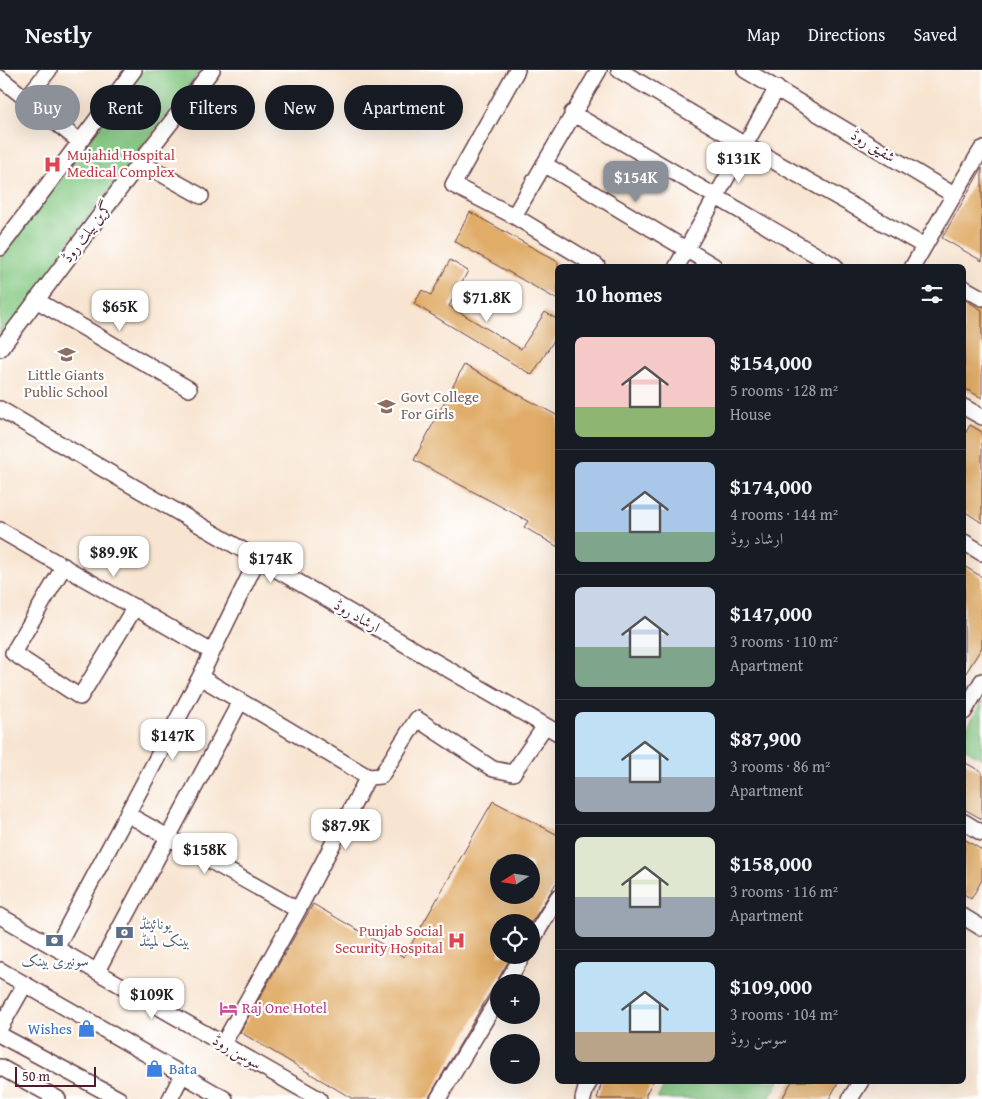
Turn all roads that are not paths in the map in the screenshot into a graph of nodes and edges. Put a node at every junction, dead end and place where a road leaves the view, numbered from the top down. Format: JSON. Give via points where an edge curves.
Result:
{"nodes":[{"id":1,"x":49,"y":70,"type":"edge"},
{"id":2,"x":134,"y":70,"type":"edge"},
{"id":3,"x":212,"y":70,"type":"edge"},
{"id":4,"x":517,"y":70,"type":"edge"},
{"id":5,"x":598,"y":70,"type":"edge"},
{"id":6,"x":619,"y":70,"type":"edge"},
{"id":7,"x":745,"y":70,"type":"edge"},
{"id":8,"x":0,"y":78,"type":"edge"},
{"id":9,"x":37,"y":85,"type":"edge"},
{"id":10,"x":777,"y":88,"type":"junction"},
{"id":11,"x":15,"y":90,"type":"edge"},
{"id":12,"x":572,"y":113,"type":"junction"},
{"id":13,"x":65,"y":130,"type":"edge"},
{"id":14,"x":80,"y":142,"type":"junction"},
{"id":15,"x":745,"y":145,"type":"junction"},
{"id":16,"x":982,"y":149,"type":"edge"},
{"id":17,"x":140,"y":162,"type":"junction"},
{"id":18,"x":544,"y":164,"type":"junction"},
{"id":19,"x":954,"y":195,"type":"junction"},
{"id":20,"x":201,"y":196,"type":"dead end"},
{"id":21,"x":715,"y":197,"type":"junction"},
{"id":22,"x":514,"y":216,"type":"junction"},
{"id":23,"x":924,"y":246,"type":"junction"},
{"id":24,"x":0,"y":248,"type":"edge"},
{"id":25,"x":686,"y":250,"type":"junction"},
{"id":26,"x":594,"y":264,"type":"edge"},
{"id":27,"x":678,"y":264,"type":"edge"},
{"id":28,"x":710,"y":264,"type":"edge"},
{"id":29,"x":832,"y":264,"type":"edge"},
{"id":30,"x":914,"y":264,"type":"edge"},
{"id":31,"x":966,"y":289,"type":"edge"},
{"id":32,"x":982,"y":298,"type":"edge"},
{"id":33,"x":36,"y":300,"type":"junction"},
{"id":34,"x":0,"y":349,"type":"edge"},
{"id":35,"x":189,"y":389,"type":"dead end"},
{"id":36,"x":966,"y":408,"type":"edge"},
{"id":37,"x":0,"y":409,"type":"edge"},
{"id":38,"x":982,"y":418,"type":"edge"},
{"id":39,"x":0,"y":530,"type":"edge"},
{"id":40,"x":966,"y":543,"type":"edge"},
{"id":41,"x":982,"y":552,"type":"edge"},
{"id":42,"x":258,"y":558,"type":"junction"},
{"id":43,"x":64,"y":566,"type":"junction"},
{"id":44,"x":135,"y":607,"type":"junction"},
{"id":45,"x":212,"y":652,"type":"junction"},
{"id":46,"x":200,"y":677,"type":"junction"},
{"id":47,"x":974,"y":684,"type":"edge"},
{"id":48,"x":240,"y":702,"type":"junction"},
{"id":49,"x":966,"y":706,"type":"edge"},
{"id":50,"x":551,"y":729,"type":"edge"},
{"id":51,"x":368,"y":777,"type":"junction"},
{"id":52,"x":127,"y":814,"type":"junction"},
{"id":53,"x":966,"y":823,"type":"edge"},
{"id":54,"x":982,"y":833,"type":"edge"},
{"id":55,"x":168,"y":838,"type":"junction"},
{"id":56,"x":555,"y":902,"type":"edge"},
{"id":57,"x":298,"y":910,"type":"junction"},
{"id":58,"x":0,"y":916,"type":"edge"},
{"id":59,"x":966,"y":918,"type":"edge"},
{"id":60,"x":540,"y":927,"type":"edge"},
{"id":61,"x":982,"y":928,"type":"edge"},
{"id":62,"x":56,"y":948,"type":"junction"},
{"id":63,"x":0,"y":970,"type":"edge"},
{"id":64,"x":97,"y":971,"type":"junction"},
{"id":65,"x":25,"y":984,"type":"junction"},
{"id":66,"x":490,"y":1012,"type":"edge"},
{"id":67,"x":0,"y":1028,"type":"edge"},
{"id":68,"x":0,"y":1035,"type":"edge"},
{"id":69,"x":223,"y":1044,"type":"junction"},
{"id":70,"x":0,"y":1067,"type":"edge"},
{"id":71,"x":182,"y":1074,"type":"junction"},
{"id":72,"x":588,"y":1084,"type":"edge"},
{"id":73,"x":859,"y":1084,"type":"edge"},
{"id":74,"x":58,"y":1099,"type":"edge"},
{"id":75,"x":119,"y":1099,"type":"edge"},
{"id":76,"x":170,"y":1099,"type":"edge"},
{"id":77,"x":225,"y":1099,"type":"edge"},
{"id":78,"x":319,"y":1099,"type":"edge"},
{"id":79,"x":438,"y":1099,"type":"edge"},
{"id":80,"x":581,"y":1099,"type":"edge"},
{"id":81,"x":850,"y":1099,"type":"edge"}],
"edges":[{"from":1,"to":9,"type":"street"},
{"from":2,"to":14,"type":"street"},
{"from":3,"to":17,"type":"street","name":"گرین بیلٹ روڈ"},
{"from":4,"to":22,"type":"street","via":[[453,185]]},
{"from":5,"to":12,"type":"street"},
{"from":6,"to":15,"type":"street"},
{"from":7,"to":10,"type":"street","name":"شفیق روڈ"},
{"from":8,"to":11,"type":"street"},
{"from":10,"to":15,"type":"street"},
{"from":10,"to":19,"type":"street","name":"شفیق روڈ"},
{"from":12,"to":18,"type":"street"},
{"from":12,"to":21,"type":"street"},
{"from":13,"to":14,"type":"street"},
{"from":14,"to":24,"type":"street"},
{"from":15,"to":21,"type":"street"},
{"from":15,"to":23,"type":"street"},
{"from":16,"to":19,"type":"street"},
{"from":17,"to":20,"type":"street"},
{"from":17,"to":33,"type":"street","name":"گرین بیلٹ روڈ"},
{"from":18,"to":22,"type":"street"},
{"from":18,"to":25,"type":"street"},
{"from":19,"to":23,"type":"street"},
{"from":21,"to":25,"type":"street"},
{"from":21,"to":29,"type":"street"},
{"from":22,"to":26,"type":"street"},
{"from":23,"to":30,"type":"street"},
{"from":25,"to":27,"type":"street"},
{"from":25,"to":28,"type":"street"},
{"from":31,"to":32,"type":"street"},
{"from":33,"to":34,"type":"street","name":"گرین بیلٹ روڈ"},
{"from":33,"to":35,"type":"street"},
{"from":36,"to":38,"type":"street"},
{"from":37,"to":42,"type":"street","name":"ارشاد روڈ"},
{"from":39,"to":43,"type":"street"},
{"from":40,"to":41,"type":"street"},
{"from":42,"to":45,"type":"street"},
{"from":42,"to":50,"type":"street","name":"ارشاد روڈ"},
{"from":43,"to":44,"type":"street"},
{"from":43,"to":44,"type":"street","via":[[13,653],[80,697]]},
{"from":44,"to":45,"type":"street"},
{"from":45,"to":46,"type":"street"},
{"from":46,"to":48,"type":"street"},
{"from":46,"to":52,"type":"street"},
{"from":47,"to":49,"type":"street"},
{"from":48,"to":51,"type":"street"},
{"from":48,"to":55,"type":"street"},
{"from":50,"to":51,"type":"street","via":[[514,773],[493,769],[417,719],[381,776]]},
{"from":51,"to":57,"type":"street"},
{"from":52,"to":55,"type":"street"},
{"from":52,"to":62,"type":"street"},
{"from":53,"to":54,"type":"street"},
{"from":55,"to":57,"type":"street"},
{"from":55,"to":64,"type":"street"},
{"from":56,"to":60,"type":"street"},
{"from":57,"to":69,"type":"street"},
{"from":58,"to":62,"type":"street","name":"سوسن روڈ"},
{"from":59,"to":61,"type":"street"},
{"from":62,"to":64,"type":"street","name":"سوسن روڈ"},
{"from":63,"to":65,"type":"street"},
{"from":64,"to":69,"type":"street","name":"سوسن روڈ"},
{"from":65,"to":67,"type":"street"},
{"from":65,"to":71,"type":"street"},
{"from":66,"to":79,"type":"street"},
{"from":68,"to":75,"type":"street"},
{"from":69,"to":78,"type":"street","name":"سوسن روڈ"},
{"from":70,"to":74,"type":"street"},
{"from":71,"to":76,"type":"street"},
{"from":71,"to":77,"type":"street"},
{"from":72,"to":80,"type":"street"},
{"from":73,"to":81,"type":"street"}]}
